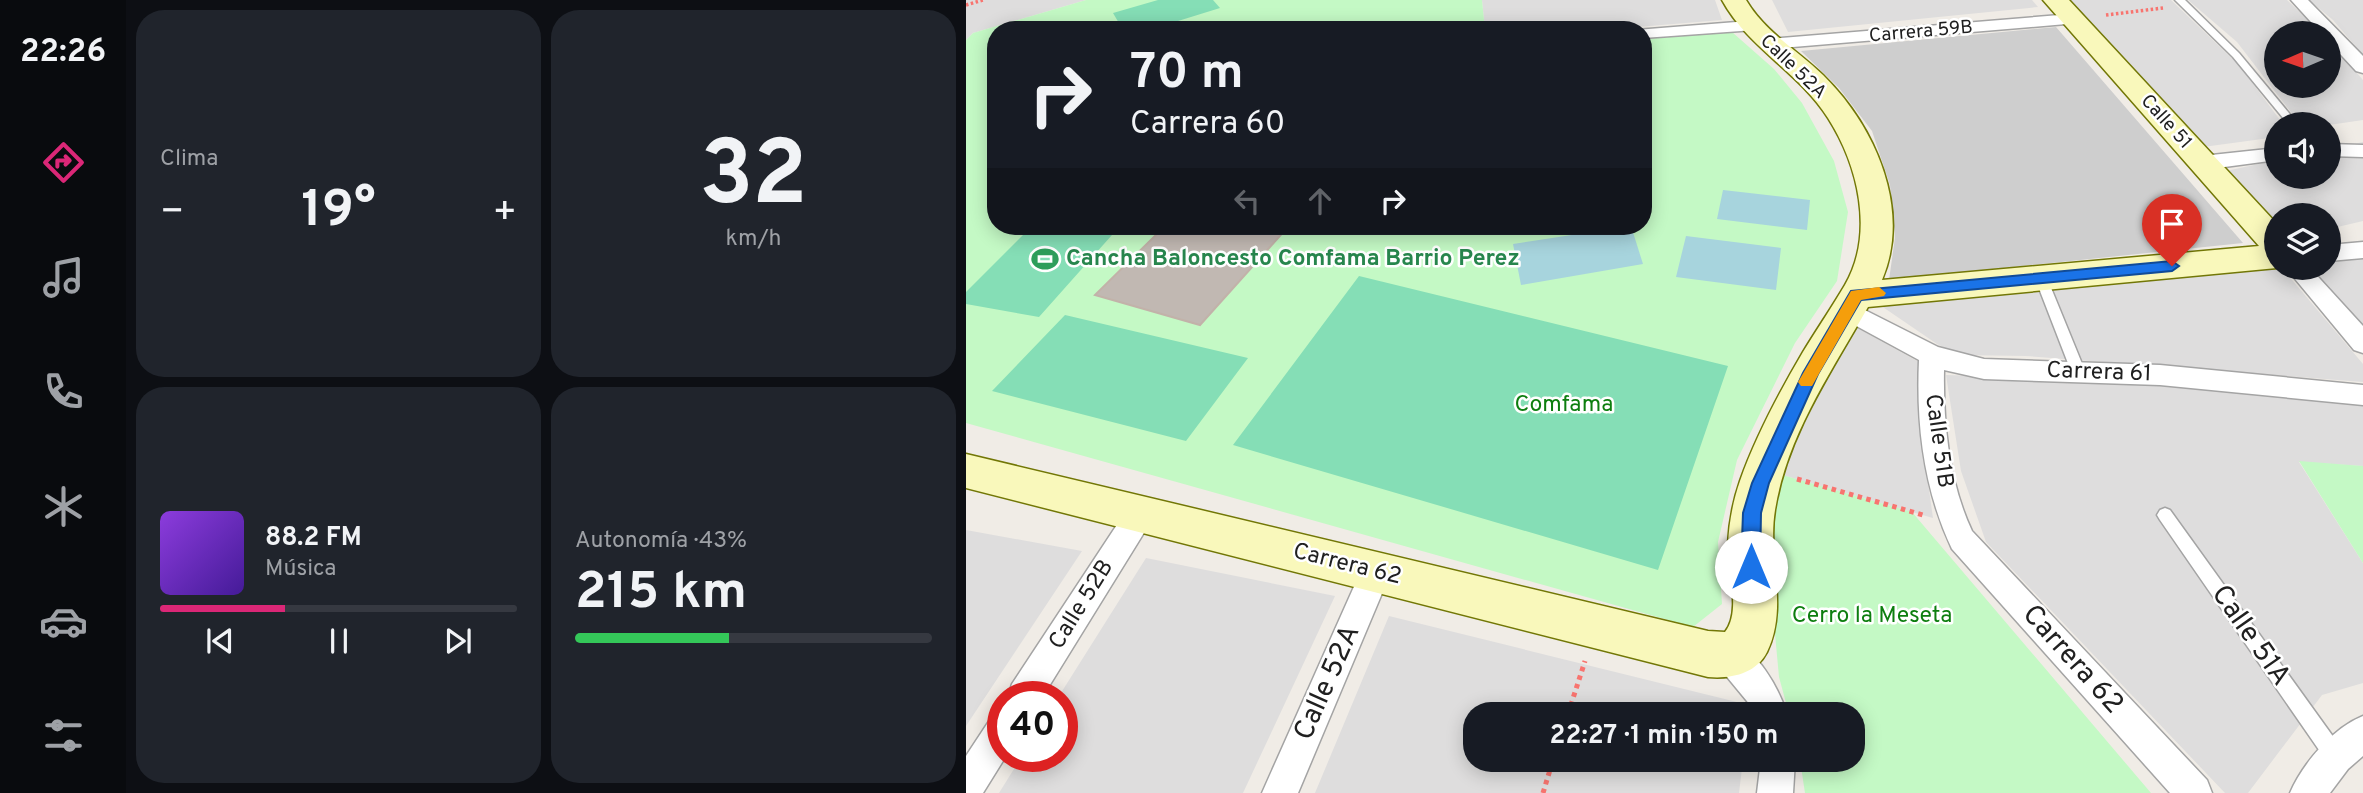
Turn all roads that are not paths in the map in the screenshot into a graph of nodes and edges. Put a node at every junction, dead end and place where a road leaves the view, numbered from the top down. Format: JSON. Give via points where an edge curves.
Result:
{"nodes":[{"id":1,"x":1734,"y":0,"type":"edge"},
{"id":2,"x":2299,"y":0,"type":"edge"},
{"id":3,"x":2183,"y":2,"type":"edge"},
{"id":4,"x":2063,"y":10,"type":"edge"},
{"id":5,"x":1652,"y":33,"type":"edge"},
{"id":6,"x":1760,"y":35,"type":"junction"},
{"id":7,"x":2363,"y":67,"type":"edge"},
{"id":8,"x":2283,"y":112,"type":"edge"},
{"id":9,"x":2341,"y":150,"type":"edge"},
{"id":10,"x":2363,"y":150,"type":"edge"},
{"id":11,"x":2264,"y":156,"type":"edge"},
{"id":12,"x":2202,"y":163,"type":"junction"},
{"id":13,"x":2264,"y":231,"type":"edge"},
{"id":14,"x":2363,"y":250,"type":"edge"},
{"id":15,"x":2341,"y":252,"type":"edge"},
{"id":16,"x":2264,"y":257,"type":"edge"},
{"id":17,"x":2041,"y":278,"type":"junction"},
{"id":18,"x":2308,"y":280,"type":"edge"},
{"id":19,"x":1852,"y":302,"type":"junction"},
{"id":20,"x":2363,"y":343,"type":"edge"},
{"id":21,"x":1932,"y":358,"type":"junction"},
{"id":22,"x":2078,"y":371,"type":"junction"},
{"id":23,"x":2363,"y":395,"type":"edge"},
{"id":24,"x":966,"y":471,"type":"edge"},
{"id":25,"x":1140,"y":514,"type":"junction"},
{"id":26,"x":2165,"y":515,"type":"dead end"},
{"id":27,"x":1953,"y":524,"type":"joint"},
{"id":28,"x":1376,"y":572,"type":"junction"},
{"id":29,"x":1729,"y":655,"type":"junction"},
{"id":30,"x":1034,"y":681,"type":"edge"},
{"id":31,"x":1766,"y":702,"type":"edge"},
{"id":32,"x":2363,"y":733,"type":"edge"},
{"id":33,"x":987,"y":755,"type":"edge"},
{"id":34,"x":2336,"y":757,"type":"junction"},
{"id":35,"x":1777,"y":772,"type":"edge"},
{"id":36,"x":966,"y":788,"type":"edge"},
{"id":37,"x":1280,"y":793,"type":"edge"},
{"id":38,"x":1775,"y":793,"type":"edge"},
{"id":39,"x":2194,"y":793,"type":"edge"},
{"id":40,"x":2308,"y":793,"type":"edge"}],
"edges":[{"from":1,"to":6,"type":"street","name":"Calle 52A"},
{"from":2,"to":7,"type":"street"},
{"from":3,"to":8,"type":"lane","via":[[2236,55]]},
{"from":4,"to":6,"type":"street","name":"Carrera 59B"},
{"from":4,"to":12,"type":"street","name":"Calle 51"},
{"from":5,"to":6,"type":"street","name":"Carrera 59B"},
{"from":6,"to":19,"type":"street","name":"Calle 52A","via":[[1820,90],[1865,163],[1874,193],[1877,232],[1871,264]]},
{"from":9,"to":10,"type":"street"},
{"from":11,"to":12,"type":"street"},
{"from":12,"to":13,"type":"street","name":"Calle 51"},
{"from":14,"to":15,"type":"street"},
{"from":16,"to":17,"type":"street"},
{"from":17,"to":19,"type":"street"},
{"from":17,"to":22,"type":"lane"},
{"from":18,"to":20,"type":"street"},
{"from":19,"to":21,"type":"street","name":"Carrera 61"},
{"from":19,"to":29,"type":"street","name":"Calle 52A","via":[[1811,373],[1766,471],[1752,513],[1749,551],[1754,628],[1745,644]]},
{"from":21,"to":22,"type":"street","name":"Carrera 61","via":[[1984,369]]},
{"from":21,"to":27,"type":"street","name":"Calle 51B","via":[[1931,408]]},
{"from":22,"to":23,"type":"street","name":"Carrera 61"},
{"from":24,"to":25,"type":"street","name":"Carrera 62"},
{"from":25,"to":28,"type":"street","name":"Carrera 62"},
{"from":25,"to":30,"type":"street","name":"Calle 52B"},
{"from":26,"to":34,"type":"lane","name":"Calle 51A"},
{"from":27,"to":39,"type":"street","name":"Carrera 62","via":[[1962,540]]},
{"from":28,"to":29,"type":"street","name":"Carrera 62","via":[[1708,654]]},
{"from":28,"to":37,"type":"street","name":"Calle 52A"},
{"from":29,"to":31,"type":"street"},
{"from":32,"to":34,"type":"street"},
{"from":33,"to":36,"type":"street"},
{"from":34,"to":40,"type":"street"},
{"from":35,"to":38,"type":"street"}]}
